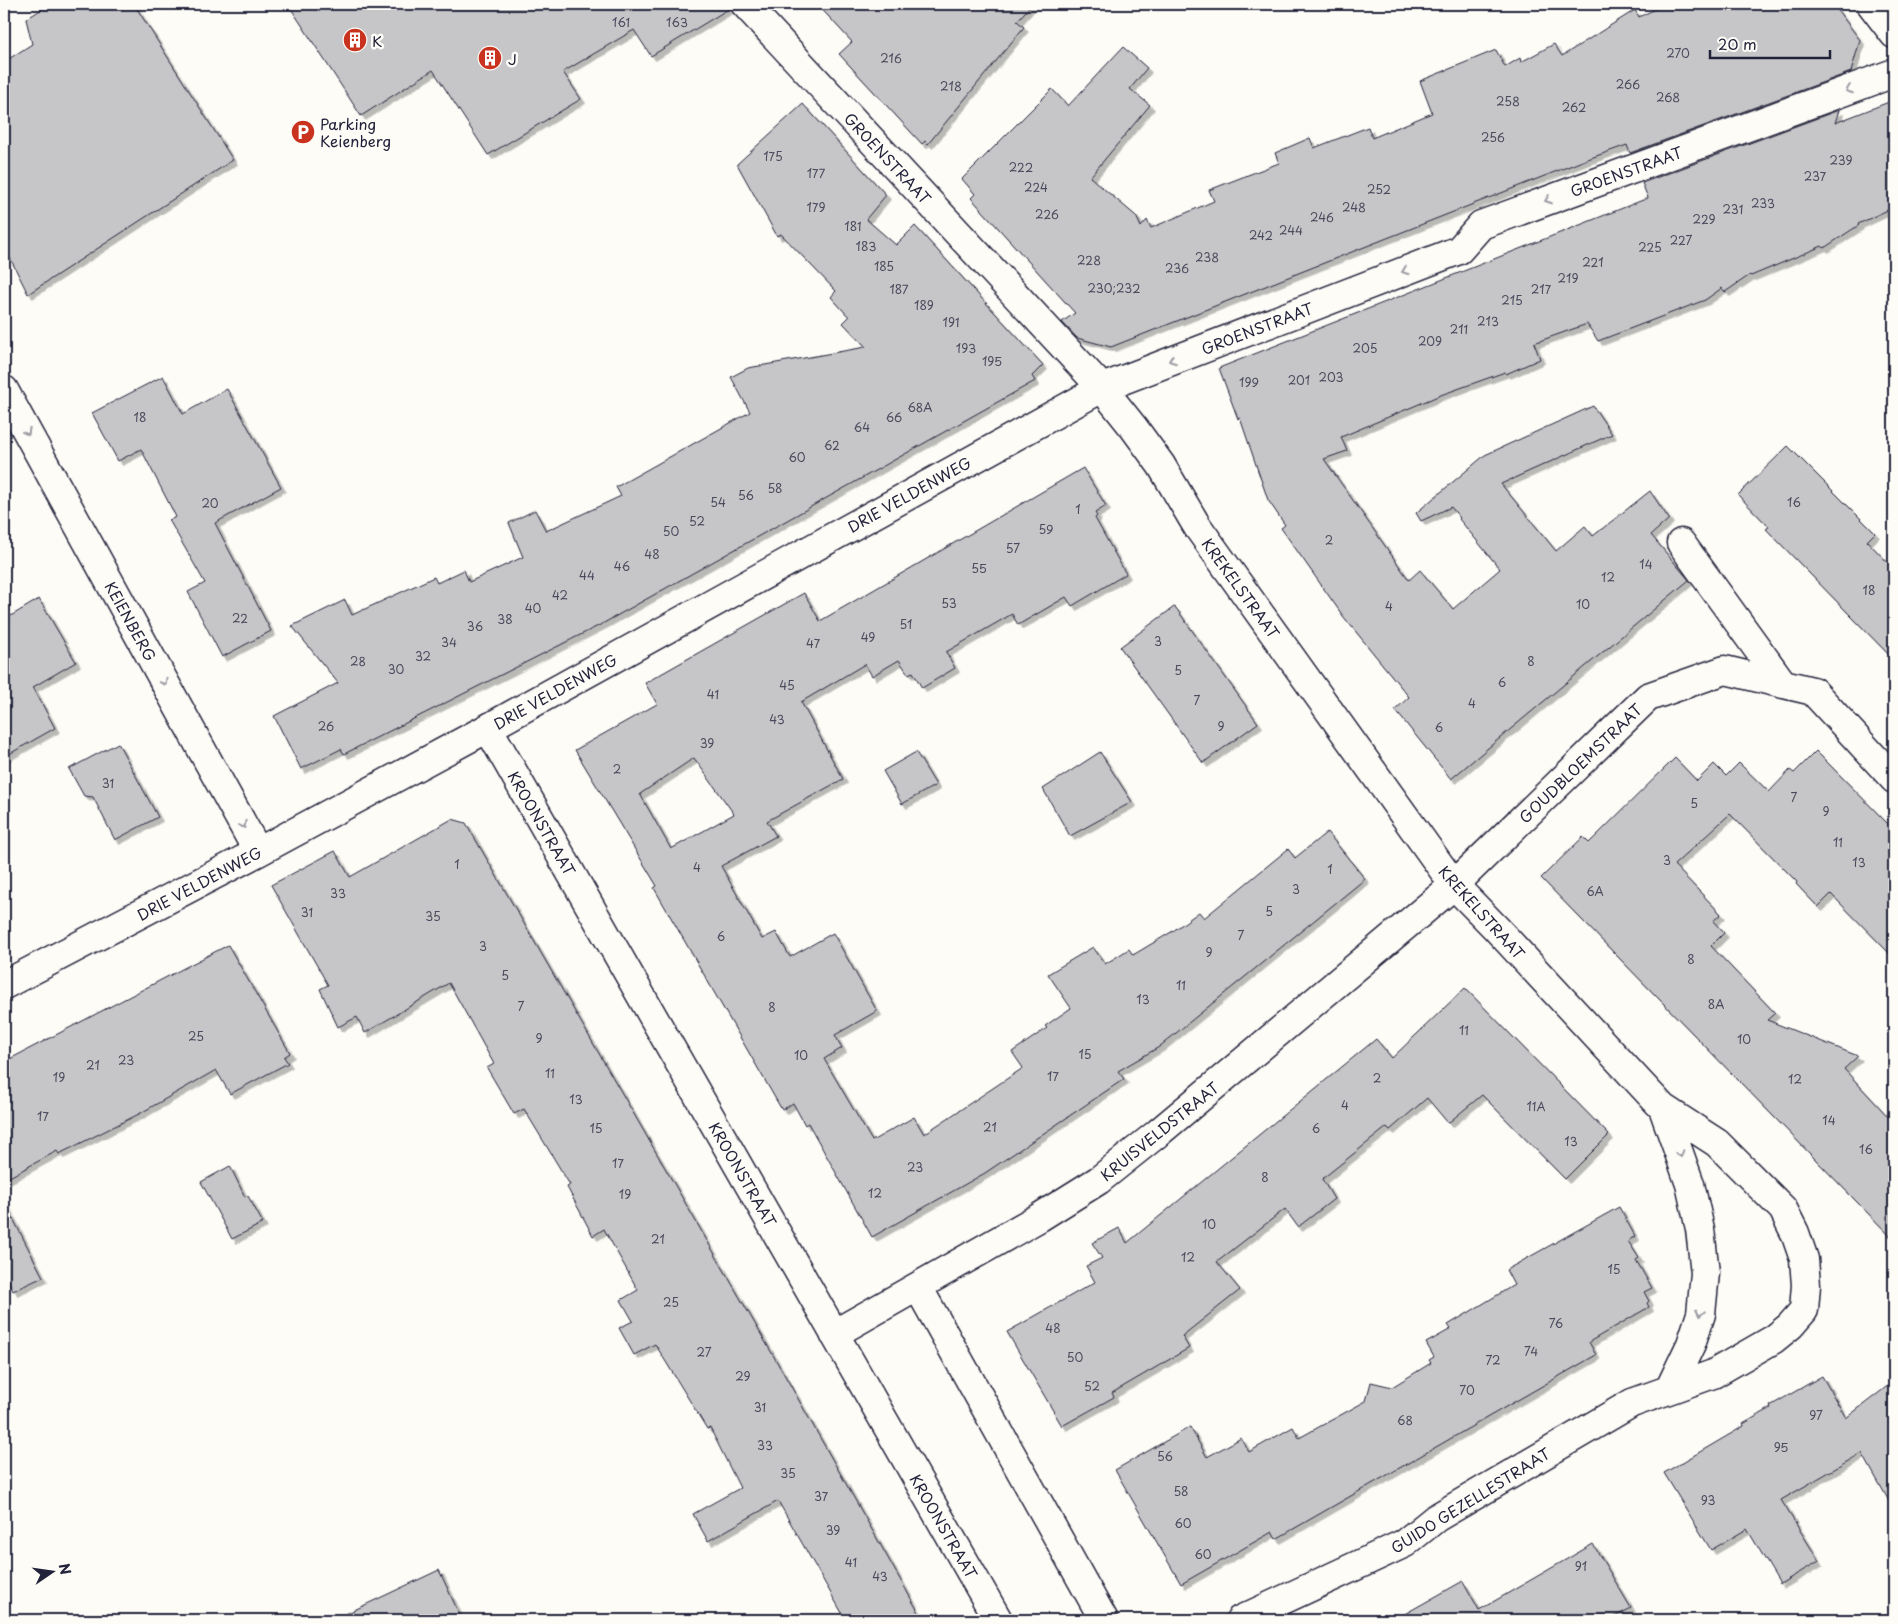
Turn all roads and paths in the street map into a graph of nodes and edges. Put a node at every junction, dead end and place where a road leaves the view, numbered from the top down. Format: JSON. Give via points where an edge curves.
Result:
{"nodes":[{"id":1,"x":745,"y":4,"type":"edge"},
{"id":2,"x":1871,"y":4,"type":"edge"},
{"id":3,"x":1894,"y":34,"type":"edge"},
{"id":4,"x":1894,"y":73,"type":"edge"},
{"id":5,"x":1102,"y":388,"type":"junction"},
{"id":6,"x":4,"y":390,"type":"edge"},
{"id":7,"x":1681,"y":543,"type":"dead end"},
{"id":8,"x":1783,"y":684,"type":"junction"},
{"id":9,"x":488,"y":728,"type":"junction"},
{"id":10,"x":1894,"y":779,"type":"edge"},
{"id":11,"x":258,"y":852,"type":"junction"},
{"id":12,"x":1454,"y":885,"type":"junction"},
{"id":13,"x":4,"y":985,"type":"edge"},
{"id":14,"x":1663,"y":1108,"type":"junction"},
{"id":15,"x":918,"y":1287,"type":"junction"},
{"id":16,"x":834,"y":1334,"type":"junction"},
{"id":17,"x":1670,"y":1388,"type":"junction"},
{"id":18,"x":998,"y":1620,"type":"edge"},
{"id":19,"x":1104,"y":1620,"type":"edge"},
{"id":20,"x":1240,"y":1620,"type":"edge"}],
"edges":[{"from":1,"to":5,"type":"street","name":"GROENSTRAAT"},
{"from":2,"to":3,"type":"street"},
{"from":4,"to":5,"type":"street","name":"GROENSTRAAT","one_way":true,"via":[[1481,225],[1459,250]]},
{"from":5,"to":9,"type":"street","name":"DRIE VELDENWEG"},
{"from":5,"to":12,"type":"street","name":"KREKELSTRAAT","via":[[1161,465],[1197,526]]},
{"from":6,"to":11,"type":"street","name":"KEIENBERG","one_way":true},
{"from":7,"to":8,"type":"street"},
{"from":8,"to":10,"type":"street","name":"GOUDBLOEMSTRAAT","via":[[1812,691]]},
{"from":8,"to":12,"type":"street","name":"GOUDBLOEMSTRAAT","via":[[1725,670],[1648,697]]},
{"from":9,"to":11,"type":"street","name":"DRIE VELDENWEG"},
{"from":9,"to":16,"type":"street","name":"KROONSTRAAT"},
{"from":11,"to":13,"type":"street","name":"DRIE VELDENWEG"},
{"from":12,"to":14,"type":"street","name":"KREKELSTRAAT"},
{"from":12,"to":15,"type":"street","name":"KRUISVELDSTRAAT","via":[[1099,1180]]},
{"from":14,"to":17,"type":"street","name":"KREKELSTRAAT","one_way":true,"via":[[1690,1184],[1705,1273],[1701,1314]]},
{"from":14,"to":17,"type":"street","name":"GUIDO GEZELLESTRAAT","via":[[1717,1143],[1783,1209],[1804,1259],[1806,1285],[1804,1310],[1774,1339],[1712,1374]]},
{"from":15,"to":16,"type":"street","name":"KRUISVELDSTRAAT"},
{"from":15,"to":19,"type":"street"},
{"from":16,"to":18,"type":"street","name":"KROONSTRAAT"},
{"from":17,"to":20,"type":"street","name":"GUIDO GEZELLESTRAAT","via":[[1632,1402],[1436,1518],[1404,1543]]}]}
